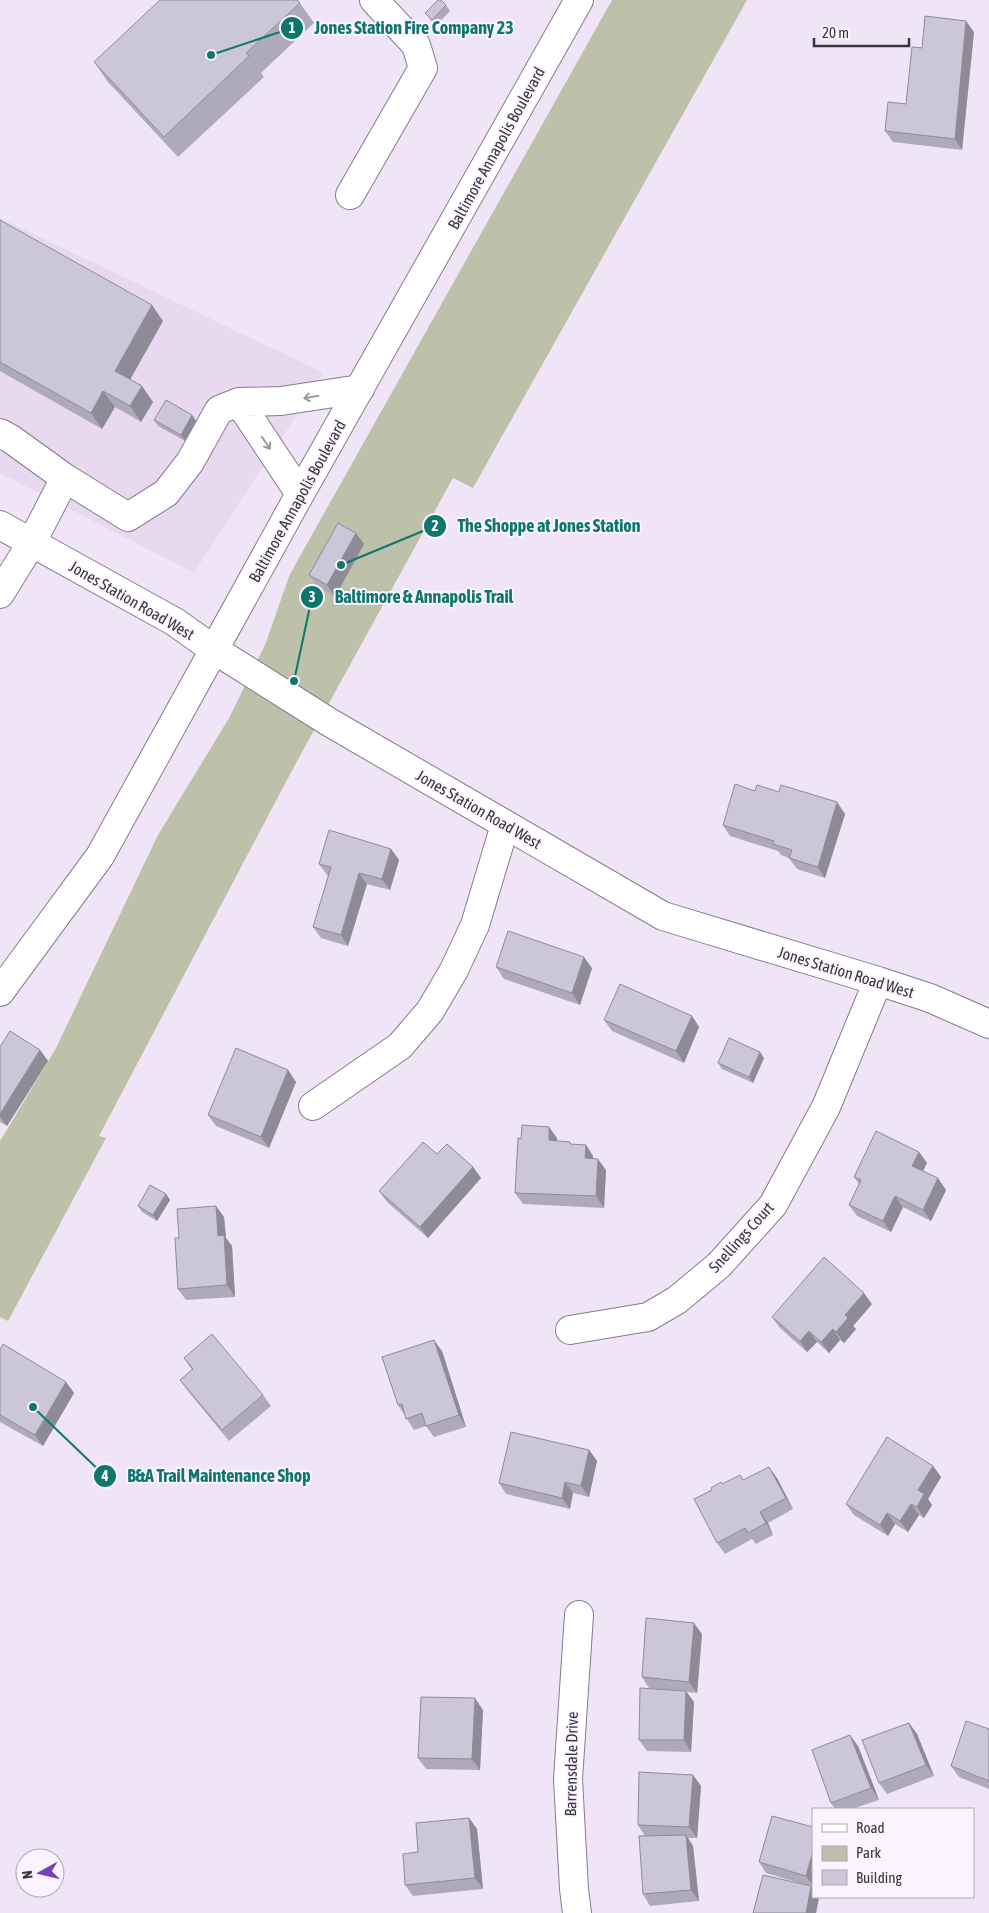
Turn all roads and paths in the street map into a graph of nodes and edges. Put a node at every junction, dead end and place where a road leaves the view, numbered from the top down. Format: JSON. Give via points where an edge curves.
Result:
{"nodes":[{"id":1,"x":374,"y":0,"type":"edge"},
{"id":2,"x":579,"y":0,"type":"edge"},
{"id":3,"x":350,"y":195,"type":"dead end"},
{"id":4,"x":360,"y":389,"type":"junction"},
{"id":5,"x":239,"y":402,"type":"junction"},
{"id":6,"x":0,"y":433,"type":"edge"},
{"id":7,"x":65,"y":478,"type":"junction"},
{"id":8,"x":300,"y":494,"type":"junction"},
{"id":9,"x":0,"y":525,"type":"edge"},
{"id":10,"x":32,"y":542,"type":"junction"},
{"id":11,"x":0,"y":594,"type":"edge"},
{"id":12,"x":214,"y":649,"type":"junction"},
{"id":13,"x":506,"y":824,"type":"junction"},
{"id":14,"x":878,"y":981,"type":"junction"},
{"id":15,"x":0,"y":992,"type":"edge"},
{"id":16,"x":989,"y":1024,"type":"edge"},
{"id":17,"x":313,"y":1106,"type":"dead end"},
{"id":18,"x":570,"y":1330,"type":"dead end"},
{"id":19,"x":578,"y":1615,"type":"dead end"},
{"id":20,"x":576,"y":1913,"type":"edge"}],
"edges":[{"from":1,"to":3,"type":"street","via":[[416,45],[423,68]]},
{"from":2,"to":4,"type":"street","name":"Baltimore Annapolis Boulevard"},
{"from":4,"to":5,"type":"street","one_way":true,"via":[[282,401]]},
{"from":4,"to":8,"type":"street","name":"Baltimore Annapolis Boulevard"},
{"from":5,"to":7,"type":"street","via":[[219,410],[190,462],[166,493],[128,517]]},
{"from":5,"to":8,"type":"street","one_way":true},
{"from":6,"to":7,"type":"street"},
{"from":7,"to":10,"type":"street"},
{"from":8,"to":12,"type":"street","name":"Baltimore Annapolis Boulevard"},
{"from":9,"to":10,"type":"street","name":"Jones Station Road West"},
{"from":10,"to":11,"type":"street"},
{"from":10,"to":12,"type":"street","name":"Jones Station Road West","via":[[175,622]]},
{"from":12,"to":13,"type":"street","name":"Jones Station Road West","via":[[329,722]]},
{"from":12,"to":15,"type":"street","name":"Baltimore Annapolis Boulevard","via":[[100,856]]},
{"from":13,"to":14,"type":"street","name":"Jones Station Road West","via":[[663,916]]},
{"from":13,"to":17,"type":"street","via":[[475,925],[430,1010],[400,1046]]},
{"from":14,"to":16,"type":"street","name":"Jones Station Road West","via":[[930,998]]},
{"from":14,"to":18,"type":"street","name":"Snellings Court","via":[[826,1107],[773,1205],[720,1265],[677,1300],[648,1317]]},
{"from":19,"to":20,"type":"street","name":"Barrensdale Drive","via":[[568,1779]]}]}
